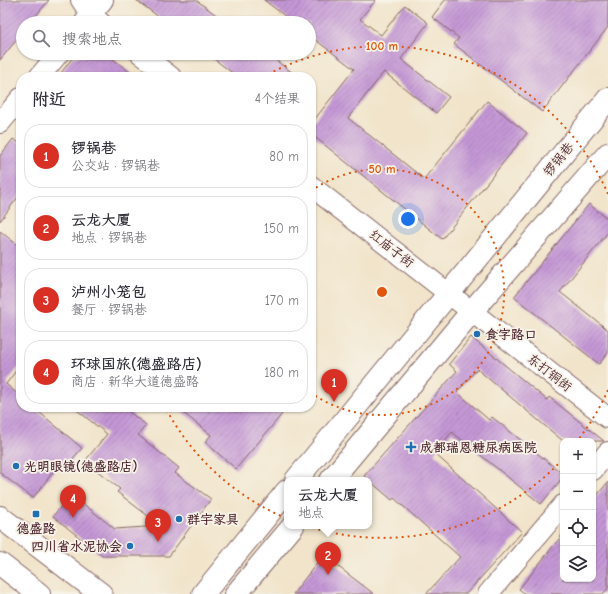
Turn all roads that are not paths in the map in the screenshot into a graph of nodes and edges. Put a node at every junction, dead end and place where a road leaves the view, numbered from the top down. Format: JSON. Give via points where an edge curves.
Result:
{"nodes":[{"id":1,"x":53,"y":60,"type":"edge"},
{"id":2,"x":149,"y":60,"type":"edge"},
{"id":3,"x":43,"y":72,"type":"edge"},
{"id":4,"x":165,"y":72,"type":"edge"},
{"id":5,"x":608,"y":98,"type":"edge"},
{"id":6,"x":16,"y":104,"type":"edge"},
{"id":7,"x":0,"y":123,"type":"edge"},
{"id":8,"x":608,"y":154,"type":"edge"},
{"id":9,"x":316,"y":190,"type":"edge"},
{"id":10,"x":449,"y":293,"type":"junction"},
{"id":11,"x":472,"y":311,"type":"junction"},
{"id":12,"x":608,"y":418,"type":"edge"},
{"id":13,"x":608,"y":452,"type":"edge"},
{"id":14,"x":596,"y":466,"type":"edge"},
{"id":15,"x":298,"y":477,"type":"edge"},
{"id":16,"x":334,"y":477,"type":"edge"},
{"id":17,"x":284,"y":495,"type":"edge"},
{"id":18,"x":560,"y":509,"type":"edge"},
{"id":19,"x":0,"y":517,"type":"edge"},
{"id":20,"x":290,"y":529,"type":"edge"},
{"id":21,"x":0,"y":564,"type":"edge"},
{"id":22,"x":39,"y":594,"type":"edge"},
{"id":23,"x":101,"y":594,"type":"edge"},
{"id":24,"x":203,"y":594,"type":"edge"},
{"id":25,"x":236,"y":594,"type":"edge"},
{"id":26,"x":488,"y":594,"type":"edge"}],
"edges":[{"from":1,"to":3,"type":"street"},
{"from":2,"to":4,"type":"street"},
{"from":5,"to":10,"type":"main road","name":"锣锅巷"},
{"from":6,"to":7,"type":"street"},
{"from":8,"to":11,"type":"main road"},
{"from":9,"to":10,"type":"street","name":"红庙子街"},
{"from":10,"to":11,"type":"street","name":"红庙子街"},
{"from":10,"to":15,"type":"main road","name":"锣锅巷"},
{"from":11,"to":12,"type":"street","name":"东打铜街"},
{"from":11,"to":16,"type":"main road"},
{"from":13,"to":14,"type":"street"},
{"from":17,"to":24,"type":"main road"},
{"from":18,"to":26,"type":"street"},
{"from":19,"to":23,"type":"main road"},
{"from":20,"to":25,"type":"main road"},
{"from":21,"to":22,"type":"main road"}]}
